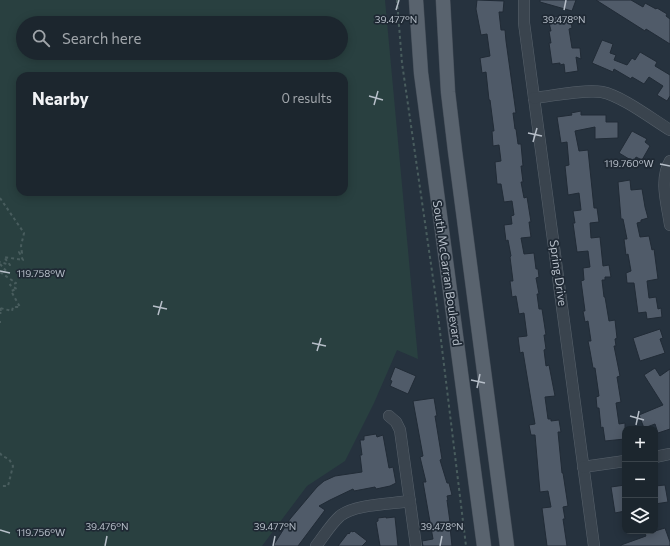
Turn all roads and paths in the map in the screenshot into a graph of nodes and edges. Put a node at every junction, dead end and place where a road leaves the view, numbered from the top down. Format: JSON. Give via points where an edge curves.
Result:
{"nodes":[{"id":1,"x":397,"y":0,"type":"edge"},
{"id":2,"x":416,"y":0,"type":"edge"},
{"id":3,"x":443,"y":0,"type":"edge"},
{"id":4,"x":524,"y":0,"type":"edge"},
{"id":5,"x":534,"y":98,"type":"junction"},
{"id":6,"x":670,"y":130,"type":"edge"},
{"id":7,"x":670,"y":161,"type":"edge"},
{"id":8,"x":0,"y":198,"type":"edge"},
{"id":9,"x":670,"y":225,"type":"edge"},
{"id":10,"x":0,"y":263,"type":"edge"},
{"id":11,"x":0,"y":313,"type":"edge"},
{"id":12,"x":389,"y":416,"type":"dead end"},
{"id":13,"x":0,"y":453,"type":"edge"},
{"id":14,"x":670,"y":454,"type":"edge"},
{"id":15,"x":658,"y":456,"type":"edge"},
{"id":16,"x":622,"y":461,"type":"edge"},
{"id":17,"x":584,"y":467,"type":"junction"},
{"id":18,"x":0,"y":486,"type":"edge"},
{"id":19,"x":410,"y":501,"type":"junction"},
{"id":20,"x":316,"y":546,"type":"edge"},
{"id":21,"x":416,"y":546,"type":"edge"},
{"id":22,"x":466,"y":546,"type":"edge"},
{"id":23,"x":484,"y":546,"type":"edge"},
{"id":24,"x":507,"y":546,"type":"edge"},
{"id":25,"x":594,"y":546,"type":"edge"}],
"edges":[{"from":1,"to":22,"type":"path","via":[[406,94],[437,306]]},
{"from":2,"to":23,"type":"main road","name":"South McCarran Boulevard","via":[[422,80]]},
{"from":3,"to":24,"type":"main road","name":"South McCarran Boulevard","via":[[454,151]]},
{"from":4,"to":5,"type":"street","name":"Spring Drive","via":[[524,23]]},
{"from":5,"to":6,"type":"street","via":[[602,92]]},
{"from":5,"to":17,"type":"street","name":"Spring Drive"},
{"from":7,"to":9,"type":"street","via":[[664,175]]},
{"from":8,"to":10,"type":"path","via":[[24,233],[22,253],[19,252],[23,260],[4,257],[10,264]]},
{"from":10,"to":11,"type":"path","via":[[7,272],[0,272],[16,283],[10,285],[17,289],[11,291],[20,306],[13,307],[12,311],[0,308]]},
{"from":12,"to":19,"type":"street","via":[[400,430]]},
{"from":13,"to":18,"type":"path","via":[[9,459],[13,466],[8,486]]},
{"from":14,"to":15,"type":"street"},
{"from":16,"to":17,"type":"street"},
{"from":17,"to":25,"type":"street","name":"Spring Drive"},
{"from":19,"to":20,"type":"street","via":[[363,507],[347,512],[334,522]]},
{"from":19,"to":21,"type":"street"}]}
